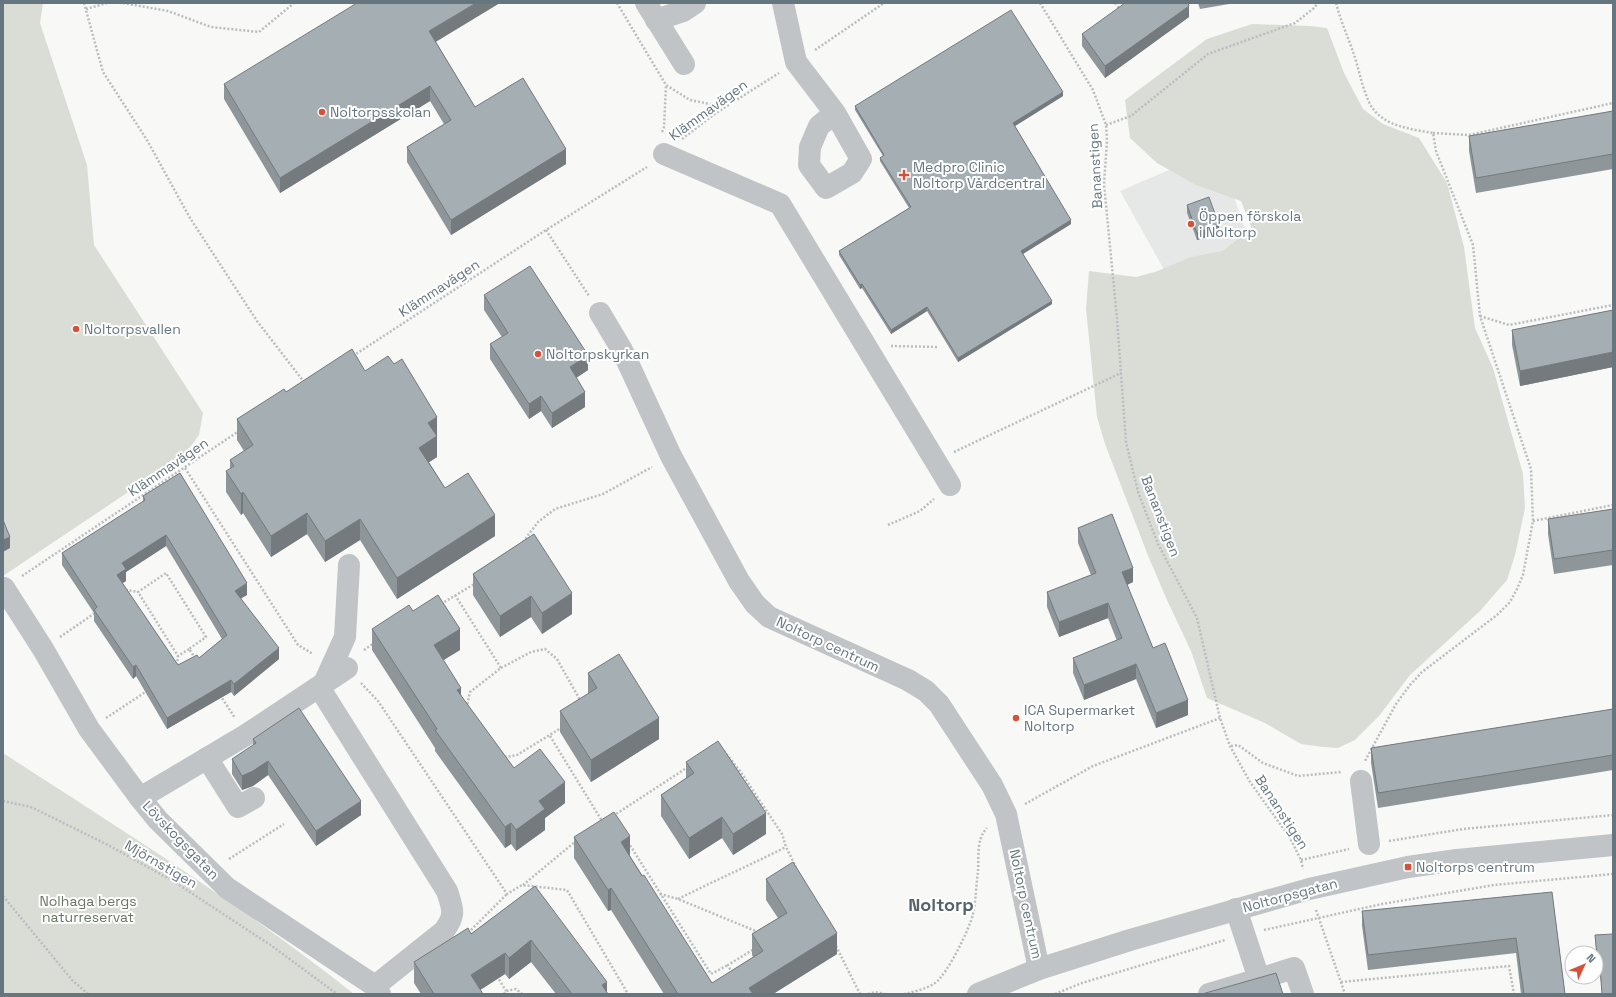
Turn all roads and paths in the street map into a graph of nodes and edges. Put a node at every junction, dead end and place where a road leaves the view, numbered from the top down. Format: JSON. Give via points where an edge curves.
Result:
{"nodes":[{"id":1,"x":84,"y":3,"type":"edge"},
{"id":2,"x":107,"y":3,"type":"edge"},
{"id":3,"x":123,"y":3,"type":"edge"},
{"id":4,"x":294,"y":3,"type":"edge"},
{"id":5,"x":695,"y":3,"type":"edge"},
{"id":6,"x":783,"y":3,"type":"edge"},
{"id":7,"x":884,"y":3,"type":"edge"},
{"id":8,"x":1040,"y":3,"type":"edge"},
{"id":9,"x":1115,"y":3,"type":"edge"},
{"id":10,"x":1318,"y":3,"type":"edge"},
{"id":11,"x":1336,"y":3,"type":"edge"},
{"id":12,"x":1122,"y":6,"type":"edge"},
{"id":13,"x":86,"y":9,"type":"junction"},
{"id":14,"x":651,"y":12,"type":"edge"},
{"id":15,"x":796,"y":62,"type":"junction"},
{"id":16,"x":684,"y":64,"type":"dead end"},
{"id":17,"x":666,"y":85,"type":"dead end"},
{"id":18,"x":1613,"y":104,"type":"edge"},
{"id":19,"x":835,"y":113,"type":"dead end"},
{"id":20,"x":1106,"y":125,"type":"junction"},
{"id":21,"x":1433,"y":133,"type":"junction"},
{"id":22,"x":663,"y":144,"type":"junction"},
{"id":23,"x":546,"y":230,"type":"junction"},
{"id":24,"x":1613,"y":305,"type":"edge"},
{"id":25,"x":600,"y":313,"type":"joint"},
{"id":26,"x":1480,"y":316,"type":"junction"},
{"id":27,"x":866,"y":346,"type":"junction"},
{"id":28,"x":939,"y":347,"type":"dead end"},
{"id":29,"x":347,"y":360,"type":"edge"},
{"id":30,"x":1122,"y":373,"type":"junction"},
{"id":31,"x":307,"y":386,"type":"edge"},
{"id":32,"x":243,"y":429,"type":"edge"},
{"id":33,"x":948,"y":455,"type":"dead end"},
{"id":34,"x":671,"y":456,"type":"junction"},
{"id":35,"x":185,"y":468,"type":"junction"},
{"id":36,"x":950,"y":485,"type":"joint"},
{"id":37,"x":1613,"y":504,"type":"edge"},
{"id":38,"x":1533,"y":521,"type":"junction"},
{"id":39,"x":888,"y":525,"type":"dead end"},
{"id":40,"x":522,"y":544,"type":"edge"},
{"id":41,"x":349,"y":565,"type":"dead end"},
{"id":42,"x":481,"y":580,"type":"edge"},
{"id":43,"x":4,"y":588,"type":"edge"},
{"id":44,"x":138,"y":592,"type":"junction"},
{"id":45,"x":121,"y":595,"type":"edge"},
{"id":46,"x":455,"y":595,"type":"junction"},
{"id":47,"x":435,"y":607,"type":"edge"},
{"id":48,"x":102,"y":608,"type":"edge"},
{"id":49,"x":376,"y":642,"type":"edge"},
{"id":50,"x":43,"y":649,"type":"junction"},
{"id":51,"x":189,"y":649,"type":"junction"},
{"id":52,"x":178,"y":656,"type":"junction"},
{"id":53,"x":198,"y":662,"type":"edge"},
{"id":54,"x":341,"y":664,"type":"junction"},
{"id":55,"x":176,"y":667,"type":"edge"},
{"id":56,"x":501,"y":668,"type":"junction"},
{"id":57,"x":322,"y":685,"type":"junction"},
{"id":58,"x":149,"y":690,"type":"edge"},
{"id":59,"x":220,"y":695,"type":"edge"},
{"id":60,"x":580,"y":704,"type":"edge"},
{"id":61,"x":471,"y":711,"type":"edge"},
{"id":62,"x":1220,"y":718,"type":"junction"},
{"id":63,"x":562,"y":728,"type":"edge"},
{"id":64,"x":89,"y":730,"type":"junction"},
{"id":65,"x":246,"y":735,"type":"junction"},
{"id":66,"x":550,"y":736,"type":"junction"},
{"id":67,"x":721,"y":746,"type":"edge"},
{"id":68,"x":1230,"y":746,"type":"junction"},
{"id":69,"x":503,"y":754,"type":"edge"},
{"id":70,"x":1375,"y":754,"type":"edge"},
{"id":71,"x":1367,"y":755,"type":"junction"},
{"id":72,"x":207,"y":758,"type":"junction"},
{"id":73,"x":692,"y":765,"type":"edge"},
{"id":74,"x":1361,"y":775,"type":"junction"},
{"id":75,"x":140,"y":798,"type":"junction"},
{"id":76,"x":254,"y":798,"type":"dead end"},
{"id":77,"x":3,"y":801,"type":"edge"},
{"id":78,"x":1006,"y":814,"type":"junction"},
{"id":79,"x":1613,"y":815,"type":"edge"},
{"id":80,"x":612,"y":816,"type":"junction"},
{"id":81,"x":616,"y":823,"type":"edge"},
{"id":82,"x":284,"y":824,"type":"dead end"},
{"id":83,"x":624,"y":836,"type":"edge"},
{"id":84,"x":576,"y":840,"type":"edge"},
{"id":85,"x":1369,"y":844,"type":"junction"},
{"id":86,"x":1613,"y":845,"type":"edge"},
{"id":87,"x":786,"y":847,"type":"junction"},
{"id":88,"x":1300,"y":860,"type":"junction"},
{"id":89,"x":796,"y":868,"type":"edge"},
{"id":90,"x":209,"y":871,"type":"junction"},
{"id":91,"x":1613,"y":874,"type":"edge"},
{"id":92,"x":522,"y":885,"type":"junction"},
{"id":93,"x":1309,"y":889,"type":"junction"},
{"id":94,"x":507,"y":894,"type":"junction"},
{"id":95,"x":660,"y":894,"type":"junction"},
{"id":96,"x":4,"y":898,"type":"edge"},
{"id":97,"x":678,"y":899,"type":"junction"},
{"id":98,"x":1236,"y":909,"type":"junction"},
{"id":99,"x":1319,"y":918,"type":"junction"},
{"id":100,"x":452,"y":920,"type":"junction"},
{"id":101,"x":1244,"y":934,"type":"junction"},
{"id":102,"x":765,"y":935,"type":"edge"},
{"id":103,"x":835,"y":945,"type":"edge"},
{"id":104,"x":760,"y":946,"type":"edge"},
{"id":105,"x":728,"y":965,"type":"junction"},
{"id":106,"x":1039,"y":969,"type":"junction"},
{"id":107,"x":494,"y":971,"type":"edge"},
{"id":108,"x":735,"y":976,"type":"edge"},
{"id":109,"x":1259,"y":979,"type":"junction"},
{"id":110,"x":1341,"y":982,"type":"junction"},
{"id":111,"x":377,"y":990,"type":"edge"},
{"id":112,"x":506,"y":991,"type":"junction"},
{"id":113,"x":88,"y":994,"type":"edge"},
{"id":114,"x":337,"y":994,"type":"edge"},
{"id":115,"x":504,"y":994,"type":"edge"},
{"id":116,"x":522,"y":994,"type":"edge"},
{"id":117,"x":628,"y":994,"type":"edge"},
{"id":118,"x":860,"y":994,"type":"edge"},
{"id":119,"x":868,"y":994,"type":"edge"},
{"id":120,"x":885,"y":994,"type":"edge"},
{"id":121,"x":904,"y":994,"type":"edge"},
{"id":122,"x":978,"y":994,"type":"edge"},
{"id":123,"x":1056,"y":994,"type":"edge"},
{"id":124,"x":1209,"y":994,"type":"edge"},
{"id":125,"x":1303,"y":994,"type":"edge"},
{"id":126,"x":1345,"y":994,"type":"edge"},
{"id":127,"x":1514,"y":994,"type":"edge"}],
"edges":[{"from":1,"to":13,"type":"path"},
{"from":2,"to":13,"type":"path"},
{"from":3,"to":4,"type":"path","via":[[168,11],[210,27],[259,32]]},
{"from":5,"to":14,"type":"street","via":[[683,11]]},
{"from":6,"to":15,"type":"street"},
{"from":7,"to":15,"type":"path","name":"Klämmavägen"},
{"from":8,"to":20,"type":"path","name":"Bananstigen","via":[[1093,90]]},
{"from":9,"to":12,"type":"path","via":[[1118,8]]},
{"from":10,"to":20,"type":"path","via":[[1296,23],[1208,54],[1131,116]]},
{"from":11,"to":21,"type":"path","via":[[1373,110],[1382,118],[1397,125]]},
{"from":13,"to":31,"type":"path","via":[[104,72],[147,140],[190,218],[257,321]]},
{"from":14,"to":16,"type":"street"},
{"from":15,"to":19,"type":"street"},
{"from":15,"to":22,"type":"path","name":"Klämmavägen"},
{"from":17,"to":22,"type":"path"},
{"from":18,"to":21,"type":"path","via":[[1469,136]]},
{"from":20,"to":30,"type":"path","name":"Bananstigen","via":[[1104,184]]},
{"from":21,"to":26,"type":"path","via":[[1436,151],[1473,245]]},
{"from":22,"to":23,"type":"path","name":"Klämmavägen","via":[[650,165]]},
{"from":22,"to":27,"type":"street","via":[[780,204]]},
{"from":23,"to":25,"type":"path"},
{"from":23,"to":29,"type":"path","name":"Klämmavägen"},
{"from":24,"to":26,"type":"path","via":[[1509,325]]},
{"from":25,"to":34,"type":"street","name":"Noltorp centrum","via":[[622,350]]},
{"from":26,"to":38,"type":"path","via":[[1532,469]]},
{"from":27,"to":28,"type":"path"},
{"from":27,"to":36,"type":"street"},
{"from":30,"to":33,"type":"path"},
{"from":30,"to":62,"type":"path","name":"Bananstigen","via":[[1126,442],[1138,492],[1158,544],[1197,618]]},
{"from":32,"to":35,"type":"path","name":"Klämmavägen"},
{"from":34,"to":40,"type":"path","via":[[603,494],[555,508],[538,522]]},
{"from":34,"to":78,"type":"street","name":"Noltorp centrum","via":[[739,582],[755,604],[769,617],[908,680],[926,691],[939,704],[992,785]]},
{"from":35,"to":43,"type":"path","name":"Klämmavägen"},
{"from":35,"to":54,"type":"path","via":[[298,645]]},
{"from":36,"to":39,"type":"path","via":[[920,511]]},
{"from":37,"to":38,"type":"path"},
{"from":38,"to":71,"type":"path","via":[[1523,575],[1510,602],[1497,615],[1422,672],[1396,704]]},
{"from":41,"to":54,"type":"street"},
{"from":42,"to":46,"type":"path"},
{"from":43,"to":50,"type":"street"},
{"from":44,"to":45,"type":"path","via":[[127,590]]},
{"from":44,"to":51,"type":"path","via":[[166,573],[206,637]]},
{"from":44,"to":52,"type":"path"},
{"from":46,"to":47,"type":"path"},
{"from":46,"to":56,"type":"path"},
{"from":48,"to":50,"type":"path"},
{"from":49,"to":54,"type":"path"},
{"from":50,"to":64,"type":"street"},
{"from":51,"to":52,"type":"path"},
{"from":51,"to":53,"type":"path"},
{"from":52,"to":55,"type":"path"},
{"from":54,"to":57,"type":"street","name":"Lövskogsgatan"},
{"from":54,"to":94,"type":"path","via":[[378,701]]},
{"from":56,"to":60,"type":"path","via":[[531,652],[545,649],[557,659],[580,698]]},
{"from":56,"to":61,"type":"path","via":[[470,692],[467,705]]},
{"from":57,"to":65,"type":"street","name":"Lövskogsgatan"},
{"from":57,"to":100,"type":"street","via":[[447,891],[454,911]]},
{"from":58,"to":64,"type":"path"},
{"from":59,"to":65,"type":"path"},
{"from":62,"to":68,"type":"path","name":"Bananstigen"},
{"from":62,"to":78,"type":"path","via":[[1093,766]]},
{"from":63,"to":66,"type":"path"},
{"from":64,"to":75,"type":"street"},
{"from":65,"to":72,"type":"street","name":"Lövskogsgatan"},
{"from":66,"to":69,"type":"path","via":[[517,755],[506,757]]},
{"from":66,"to":80,"type":"path","via":[[602,822]]},
{"from":67,"to":87,"type":"path","via":[[782,834]]},
{"from":68,"to":74,"type":"path","via":[[1238,745],[1263,763],[1298,776]]},
{"from":68,"to":88,"type":"path","name":"Bananstigen","via":[[1250,782],[1290,838]]},
{"from":70,"to":71,"type":"path"},
{"from":71,"to":74,"type":"path"},
{"from":72,"to":75,"type":"street","name":"Lövskogsgatan"},
{"from":72,"to":76,"type":"street","via":[[238,807]]},
{"from":73,"to":80,"type":"path"},
{"from":74,"to":85,"type":"street"},
{"from":75,"to":90,"type":"street","name":"Lövskogsgatan","via":[[158,820]]},
{"from":77,"to":114,"type":"path","name":"Mjörnstigen","via":[[31,807],[173,881],[272,946]]},
{"from":78,"to":106,"type":"street","name":"Noltorp centrum"},
{"from":78,"to":121,"type":"path","via":[[985,829],[979,841],[973,915],[948,969],[936,983]]},
{"from":79,"to":85,"type":"path","via":[[1463,829]]},
{"from":80,"to":81,"type":"path"},
{"from":82,"to":90,"type":"path"},
{"from":83,"to":95,"type":"path"},
{"from":84,"to":92,"type":"path"},
{"from":85,"to":88,"type":"path"},
{"from":86,"to":93,"type":"street","name":"Noltorpsgatan","via":[[1408,867]]},
{"from":87,"to":89,"type":"path"},
{"from":87,"to":97,"type":"path"},
{"from":88,"to":93,"type":"path","name":"Bananstigen"},
{"from":90,"to":111,"type":"street","name":"Lövskogsgatan","via":[[227,888]]},
{"from":91,"to":99,"type":"path","via":[[1494,885],[1382,904]]},
{"from":92,"to":94,"type":"path"},
{"from":92,"to":117,"type":"path","via":[[567,890]]},
{"from":93,"to":98,"type":"street","name":"Noltorpsgatan"},
{"from":93,"to":99,"type":"path","name":"Bananstigen"},
{"from":94,"to":100,"type":"path","via":[[469,932]]},
{"from":95,"to":97,"type":"path"},
{"from":95,"to":105,"type":"path","via":[[711,974]]},
{"from":96,"to":113,"type":"path","via":[[72,980]]},
{"from":97,"to":102,"type":"path"},
{"from":98,"to":101,"type":"street"},
{"from":98,"to":106,"type":"street","name":"Noltorpsgatan"},
{"from":99,"to":101,"type":"path"},
{"from":99,"to":110,"type":"path","name":"Bananstigen"},
{"from":100,"to":111,"type":"street","via":[[444,931]]},
{"from":101,"to":109,"type":"street"},
{"from":101,"to":123,"type":"path","via":[[1082,983]]},
{"from":103,"to":118,"type":"path"},
{"from":104,"to":105,"type":"path"},
{"from":105,"to":108,"type":"path"},
{"from":106,"to":122,"type":"street","name":"Noltorpsgatan"},
{"from":107,"to":112,"type":"path"},
{"from":109,"to":124,"type":"street"},
{"from":109,"to":125,"type":"street","via":[[1294,968]]},
{"from":110,"to":126,"type":"path","name":"Bananstigen"},
{"from":110,"to":127,"type":"path","via":[[1509,966]]},
{"from":112,"to":115,"type":"path"},
{"from":112,"to":116,"type":"path","via":[[516,990]]},
{"from":119,"to":120,"type":"path"}]}
